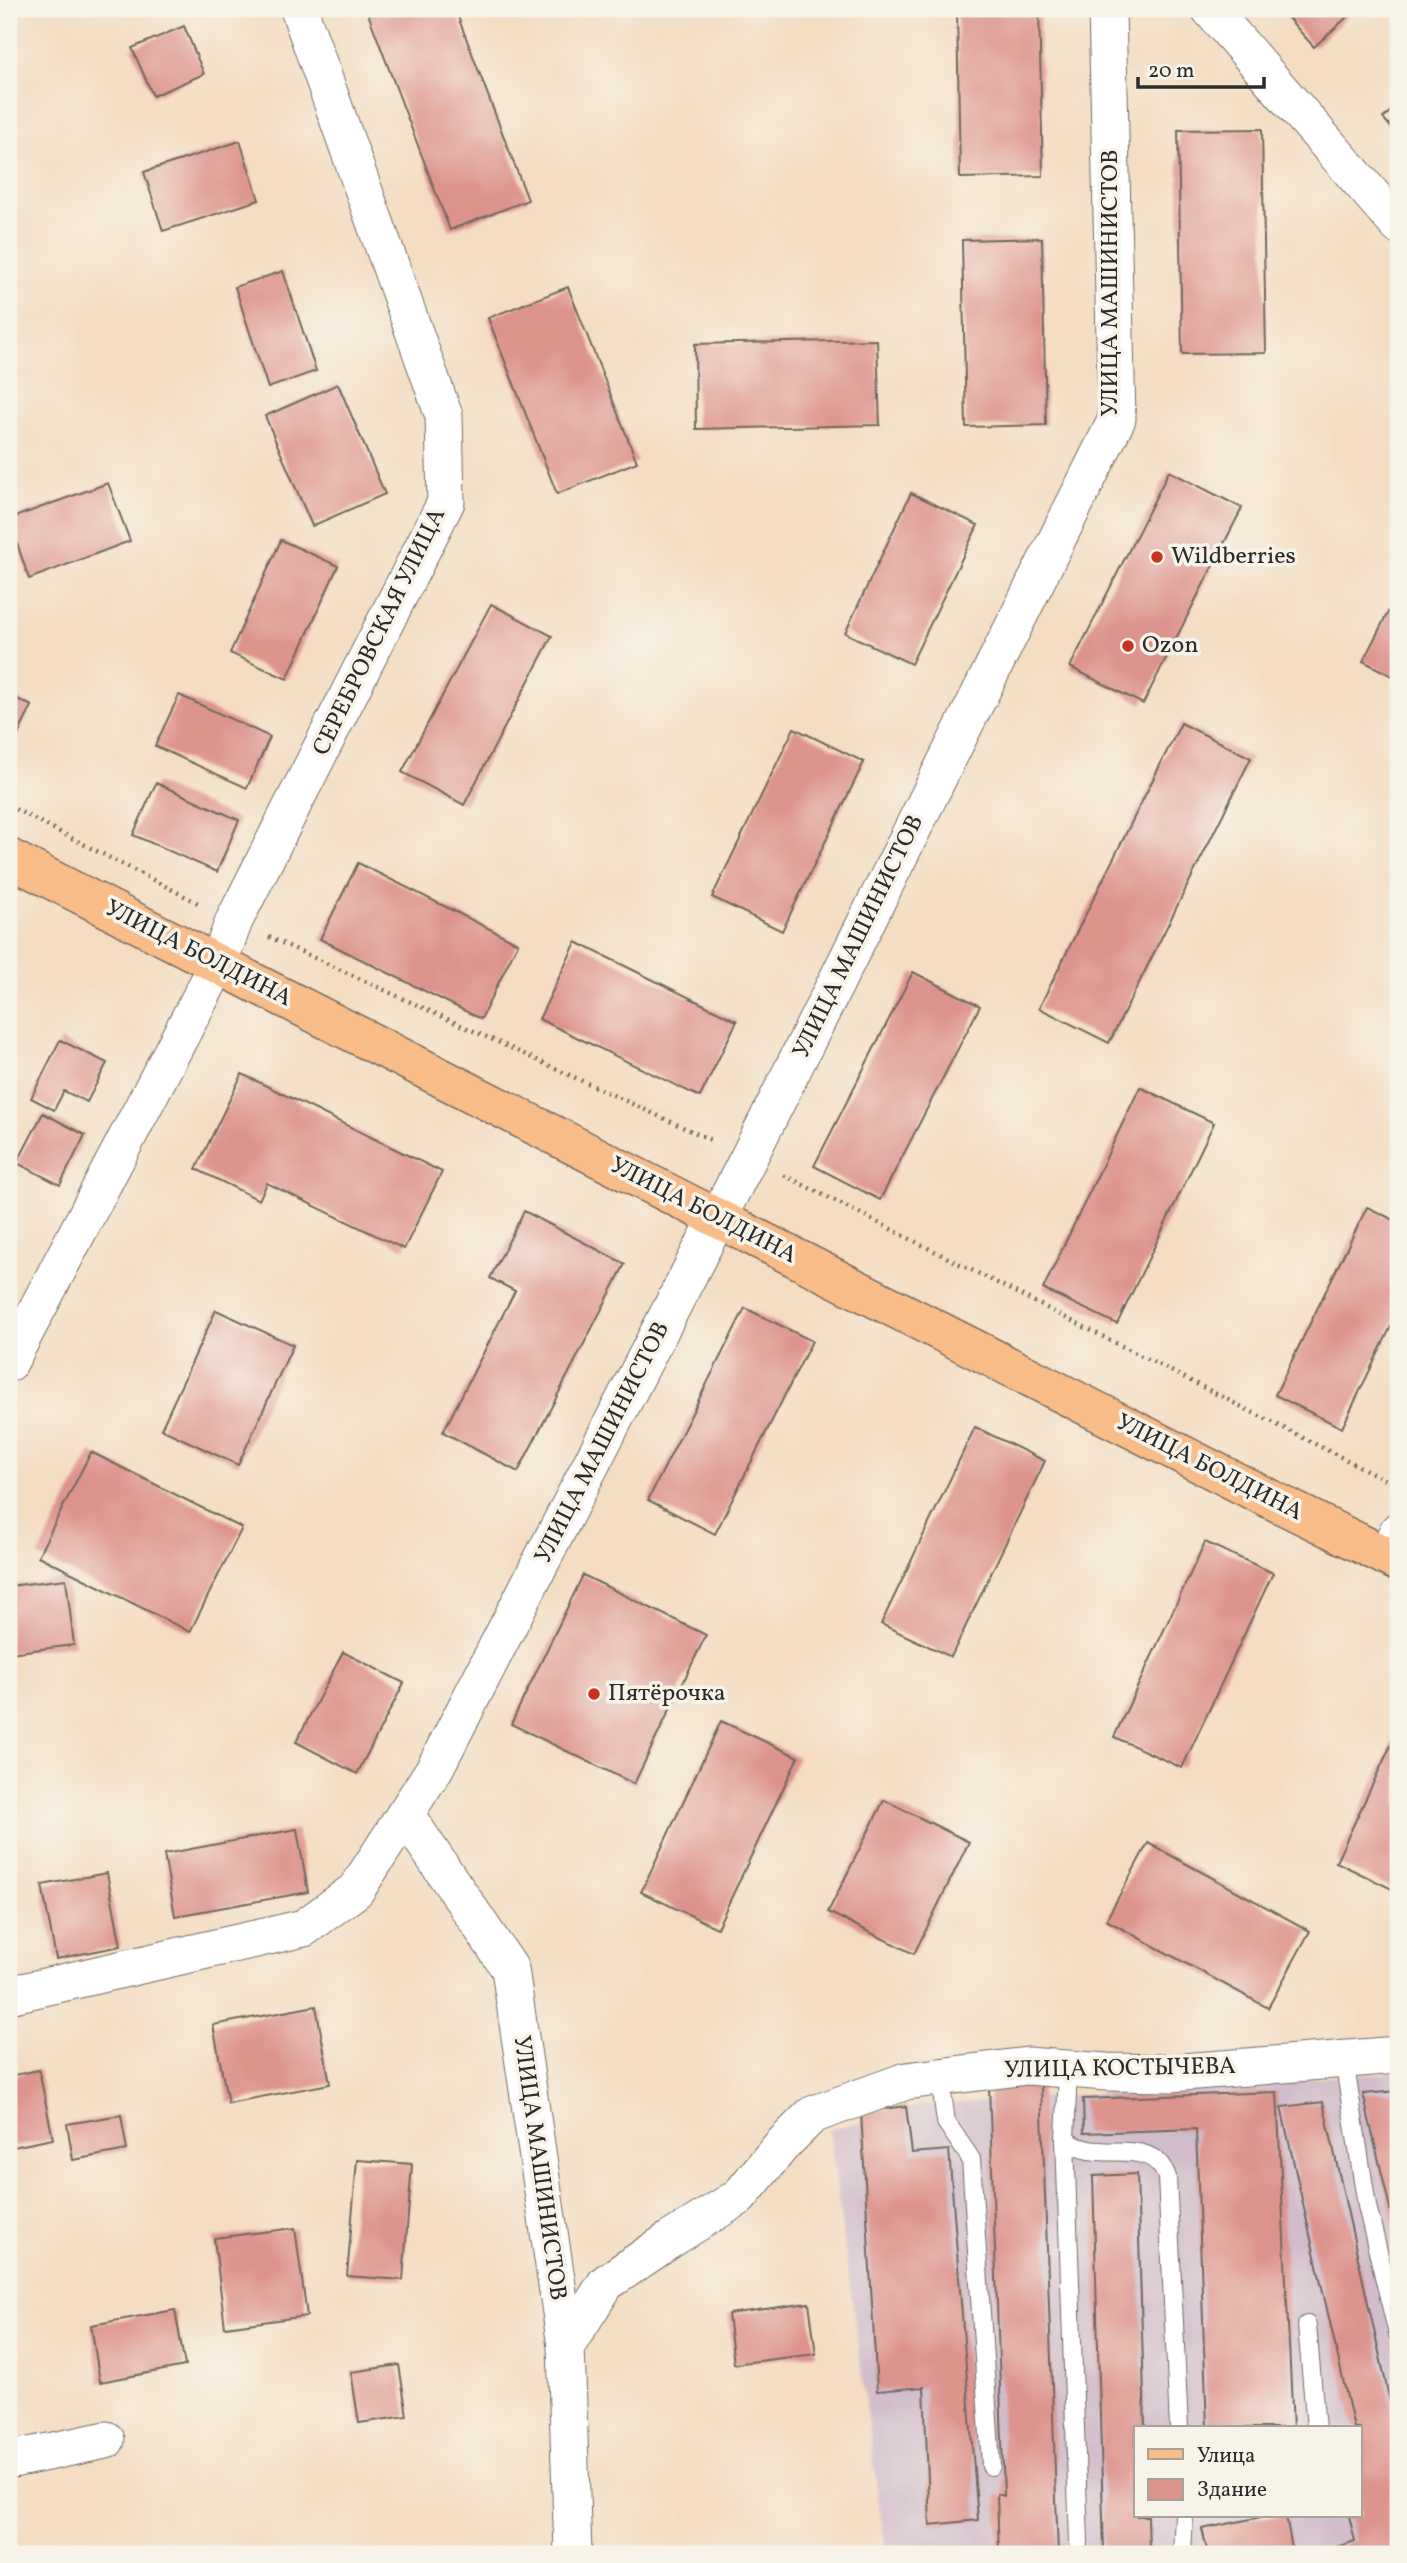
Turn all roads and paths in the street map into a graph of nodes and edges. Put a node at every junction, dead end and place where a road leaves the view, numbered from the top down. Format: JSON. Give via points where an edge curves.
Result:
{"nodes":[{"id":1,"x":299,"y":9,"type":"edge"},
{"id":2,"x":1107,"y":9,"type":"edge"},
{"id":3,"x":1210,"y":9,"type":"edge"},
{"id":4,"x":1398,"y":225,"type":"edge"},
{"id":5,"x":9,"y":806,"type":"edge"},
{"id":6,"x":9,"y":858,"type":"edge"},
{"id":7,"x":234,"y":921,"type":"junction"},
{"id":8,"x":218,"y":964,"type":"junction"},
{"id":9,"x":749,"y":1157,"type":"junction"},
{"id":10,"x":718,"y":1219,"type":"junction"},
{"id":11,"x":9,"y":1363,"type":"edge"},
{"id":12,"x":1398,"y":1486,"type":"edge"},
{"id":13,"x":1394,"y":1550,"type":"edge"},
{"id":14,"x":405,"y":1814,"type":"junction"},
{"id":15,"x":9,"y":1995,"type":"edge"},
{"id":16,"x":1398,"y":2055,"type":"edge"},
{"id":17,"x":1344,"y":2060,"type":"junction"},
{"id":18,"x":1068,"y":2070,"type":"junction"},
{"id":19,"x":940,"y":2077,"type":"junction"},
{"id":20,"x":1065,"y":2139,"type":"junction"},
{"id":21,"x":1307,"y":2325,"type":"dead end"},
{"id":22,"x":1398,"y":2334,"type":"edge"},
{"id":23,"x":566,"y":2346,"type":"junction"},
{"id":24,"x":1179,"y":2426,"type":"edge"},
{"id":25,"x":1316,"y":2426,"type":"edge"},
{"id":26,"x":106,"y":2440,"type":"dead end"},
{"id":27,"x":9,"y":2460,"type":"edge"},
{"id":28,"x":991,"y":2466,"type":"dead end"},
{"id":29,"x":1184,"y":2518,"type":"edge"},
{"id":30,"x":1079,"y":2542,"type":"dead end"},
{"id":31,"x":573,"y":2554,"type":"edge"},
{"id":32,"x":1182,"y":2554,"type":"edge"}],
"edges":[{"from":1,"to":7,"type":"street","name":"СЕРЕБРОВСКАЯ УЛИЦА","via":[[444,416],[446,502]]},
{"from":2,"to":9,"type":"street","name":"УЛИЦА МАШИНИСТОВ","via":[[1116,419]]},
{"from":3,"to":4,"type":"street"},
{"from":5,"to":7,"type":"path"},
{"from":6,"to":8,"type":"main road","name":"УЛИЦА БОЛДИНА"},
{"from":7,"to":8,"type":"street","name":"СЕРЕБРОВСКАЯ УЛИЦА"},
{"from":7,"to":9,"type":"path"},
{"from":8,"to":10,"type":"main road","name":"УЛИЦА БОЛДИНА"},
{"from":8,"to":11,"type":"street","name":"СЕРЕБРОВСКАЯ УЛИЦА"},
{"from":9,"to":10,"type":"street","name":"УЛИЦА МАШИНИСТОВ"},
{"from":9,"to":12,"type":"path"},
{"from":10,"to":13,"type":"main road","name":"УЛИЦА БОЛДИНА"},
{"from":10,"to":14,"type":"street","name":"УЛИЦА МАШИНИСТОВ","via":[[435,1768]]},
{"from":14,"to":15,"type":"street","name":"УЛИЦА МАШИНИСТОВ","via":[[356,1890],[304,1928]]},
{"from":14,"to":23,"type":"street","name":"УЛИЦА МАШИНИСТОВ","via":[[510,1969]]},
{"from":16,"to":17,"type":"street","name":"УЛИЦА КОСТЫЧЕВА"},
{"from":17,"to":18,"type":"street","name":"УЛИЦА КОСТЫЧЕВА","via":[[1171,2073]]},
{"from":17,"to":22,"type":"lane","via":[[1367,2206]]},
{"from":18,"to":19,"type":"street","name":"УЛИЦА КОСТЫЧЕВА","via":[[1027,2066]]},
{"from":18,"to":20,"type":"lane"},
{"from":19,"to":23,"type":"street","name":"УЛИЦА КОСТЫЧЕВА","via":[[906,2081],[812,2115],[739,2197],[606,2283]]},
{"from":19,"to":28,"type":"lane","via":[[946,2122],[971,2159]]},
{"from":20,"to":24,"type":"lane","via":[[1088,2150],[1144,2153],[1163,2166]]},
{"from":20,"to":30,"type":"lane"},
{"from":21,"to":25,"type":"lane"},
{"from":23,"to":31,"type":"street","name":"УЛИЦА МАШИНИСТОВ"},
{"from":26,"to":27,"type":"street"},
{"from":29,"to":32,"type":"lane"}]}
